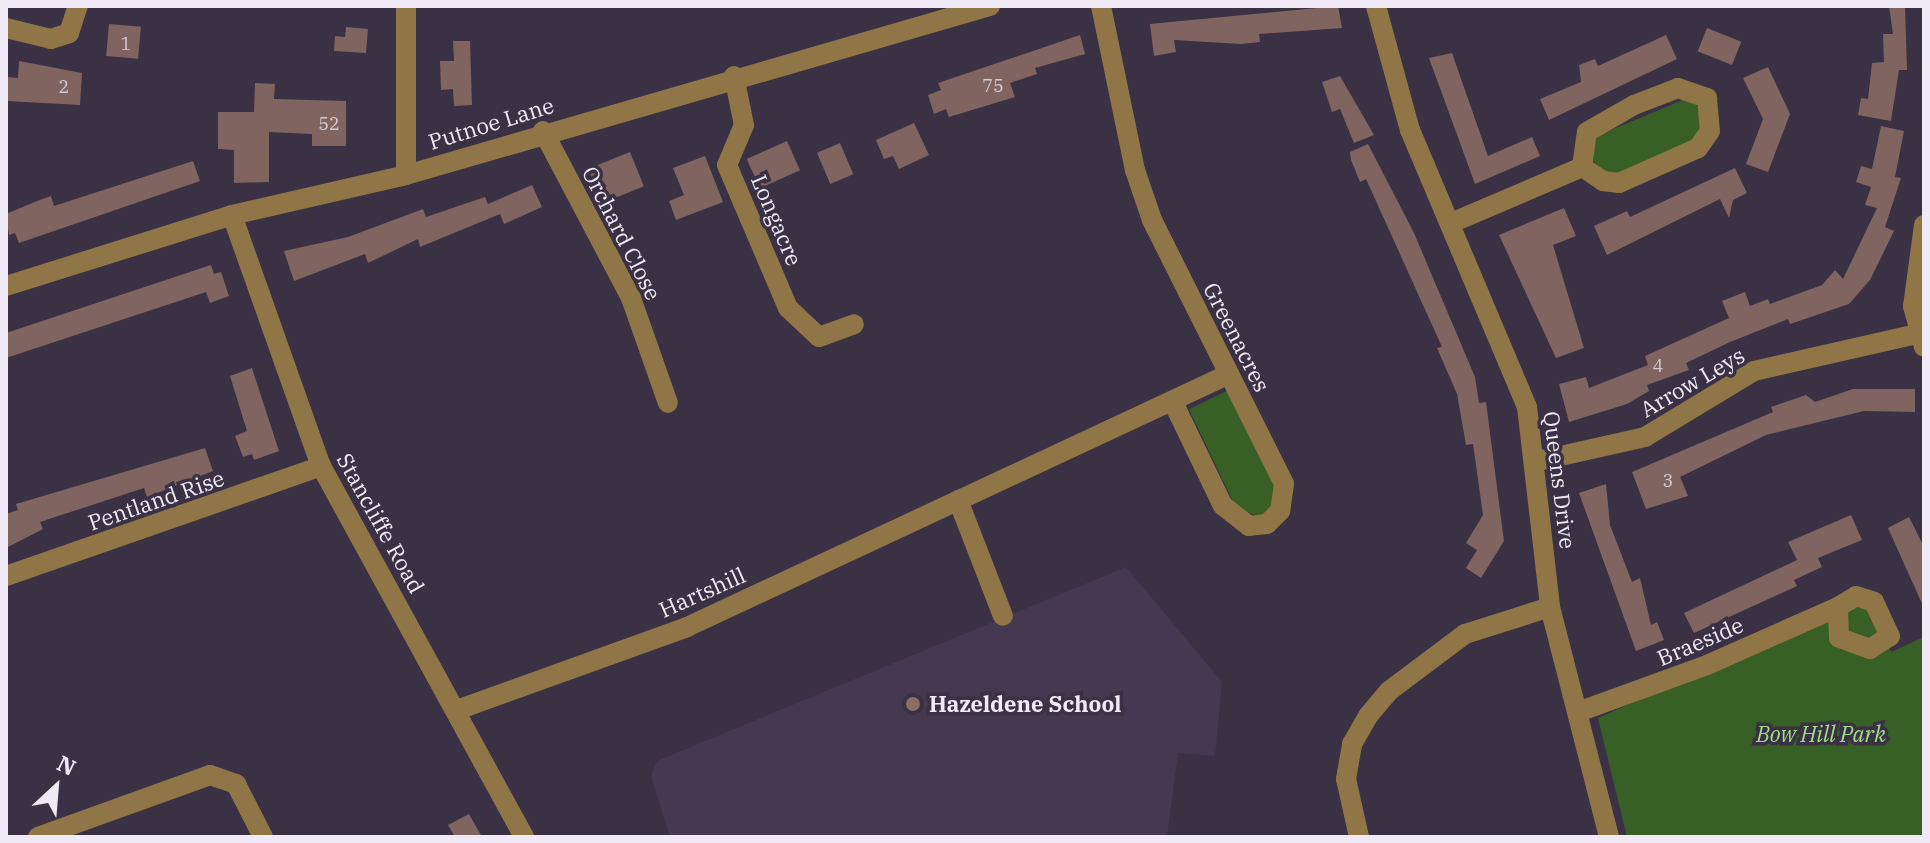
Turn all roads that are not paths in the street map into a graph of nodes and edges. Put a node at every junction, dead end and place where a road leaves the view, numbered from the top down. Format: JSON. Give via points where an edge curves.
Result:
{"nodes":[{"id":1,"x":78,"y":6,"type":"edge"},
{"id":2,"x":406,"y":6,"type":"edge"},
{"id":3,"x":990,"y":6,"type":"edge"},
{"id":4,"x":1101,"y":6,"type":"edge"},
{"id":5,"x":1376,"y":6,"type":"edge"},
{"id":6,"x":6,"y":28,"type":"edge"},
{"id":7,"x":734,"y":76,"type":"junction"},
{"id":8,"x":543,"y":131,"type":"junction"},
{"id":9,"x":1582,"y":167,"type":"junction"},
{"id":10,"x":406,"y":175,"type":"junction"},
{"id":11,"x":232,"y":215,"type":"junction"},
{"id":12,"x":1451,"y":223,"type":"junction"},
{"id":13,"x":1924,"y":225,"type":"edge"},
{"id":14,"x":6,"y":286,"type":"edge"},
{"id":15,"x":854,"y":324,"type":"dead end"},
{"id":16,"x":1921,"y":341,"type":"edge"},
{"id":17,"x":1229,"y":374,"type":"junction"},
{"id":18,"x":668,"y":403,"type":"dead end"},
{"id":19,"x":1174,"y":404,"type":"junction"},
{"id":20,"x":1538,"y":461,"type":"junction"},
{"id":21,"x":321,"y":466,"type":"junction"},
{"id":22,"x":958,"y":500,"type":"junction"},
{"id":23,"x":6,"y":576,"type":"edge"},
{"id":24,"x":1550,"y":607,"type":"junction"},
{"id":25,"x":1838,"y":607,"type":"dead end"},
{"id":26,"x":1003,"y":616,"type":"dead end"},
{"id":27,"x":457,"y":710,"type":"junction"},
{"id":28,"x":1578,"y":712,"type":"junction"},
{"id":29,"x":38,"y":837,"type":"edge"},
{"id":30,"x":263,"y":837,"type":"edge"},
{"id":31,"x":524,"y":837,"type":"edge"},
{"id":32,"x":1359,"y":837,"type":"edge"},
{"id":33,"x":1609,"y":837,"type":"edge"}],
"edges":[{"from":1,"to":6,"type":"street","via":[[69,33],[51,39]]},
{"from":2,"to":10,"type":"street"},
{"from":3,"to":7,"type":"street","name":"Putnoe Lane"},
{"from":4,"to":17,"type":"street","name":"Greenacres","via":[[1135,170],[1152,220]]},
{"from":5,"to":12,"type":"street","name":"Queens Drive","via":[[1410,130]]},
{"from":7,"to":8,"type":"street","name":"Putnoe Lane"},
{"from":7,"to":15,"type":"street","name":"Longacre","via":[[744,125],[727,165],[788,308],[819,337]]},
{"from":8,"to":10,"type":"street","name":"Putnoe Lane"},
{"from":8,"to":18,"type":"street","name":"Orchard Close","via":[[631,298]]},
{"from":9,"to":9,"type":"street","via":[[1587,132],[1601,121],[1664,90],[1692,88],[1707,98],[1710,131],[1698,148],[1619,183],[1603,181]]},
{"from":9,"to":12,"type":"street"},
{"from":10,"to":11,"type":"street","name":"Putnoe Lane"},
{"from":11,"to":14,"type":"street","name":"Putnoe Lane"},
{"from":11,"to":21,"type":"street","name":"Stancliffe Road"},
{"from":12,"to":20,"type":"street","name":"Queens Drive","via":[[1527,407]]},
{"from":13,"to":16,"type":"street","via":[[1913,306]]},
{"from":16,"to":20,"type":"street","name":"Arrow Leys","via":[[1779,363],[1754,371],[1645,437]]},
{"from":17,"to":19,"type":"street","name":"Hartshill"},
{"from":17,"to":19,"type":"street","name":"Greenacres","via":[[1284,484],[1280,511],[1267,524],[1249,526],[1223,506]]},
{"from":19,"to":22,"type":"street","name":"Hartshill"},
{"from":20,"to":24,"type":"street","name":"Queens Drive"},
{"from":21,"to":23,"type":"street","name":"Pentland Rise"},
{"from":21,"to":27,"type":"street","name":"Stancliffe Road"},
{"from":22,"to":26,"type":"street"},
{"from":22,"to":27,"type":"street","name":"Hartshill","via":[[687,627]]},
{"from":24,"to":28,"type":"street","name":"Queens Drive"},
{"from":24,"to":32,"type":"street","via":[[1465,634],[1389,691],[1368,716],[1352,744],[1346,779]]},
{"from":25,"to":28,"type":"street","name":"Braeside","via":[[1707,665]]},
{"from":27,"to":31,"type":"street","name":"Stancliffe Road"},
{"from":28,"to":33,"type":"street","name":"Queens Drive"},
{"from":29,"to":30,"type":"street","via":[[210,775],[236,784]]}]}
